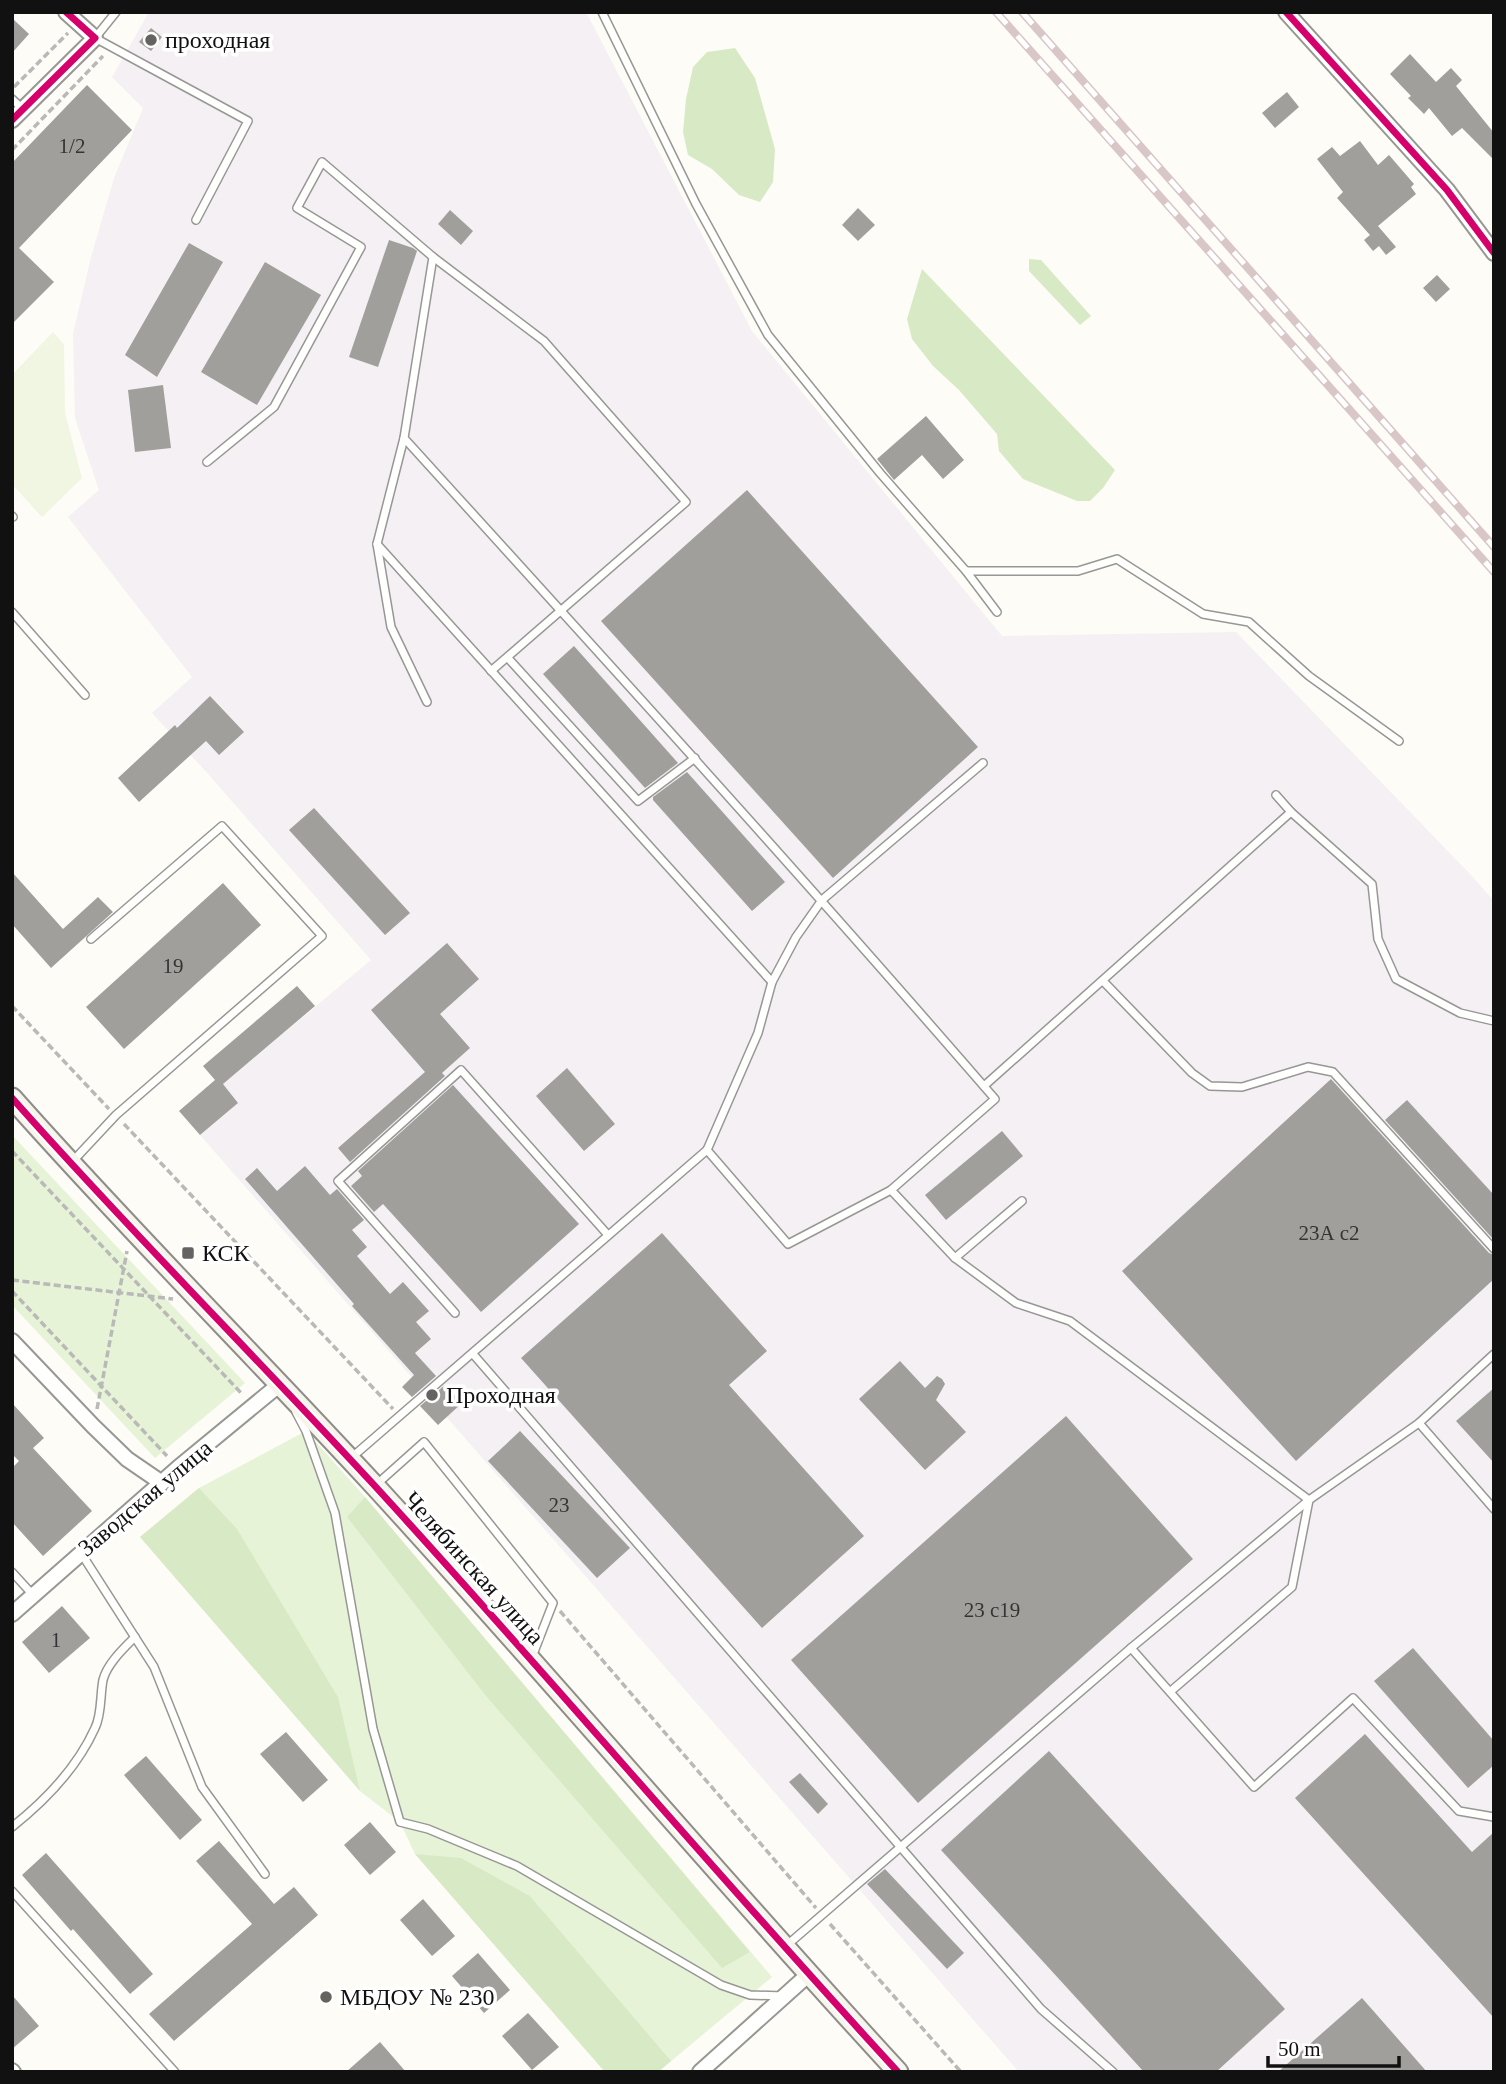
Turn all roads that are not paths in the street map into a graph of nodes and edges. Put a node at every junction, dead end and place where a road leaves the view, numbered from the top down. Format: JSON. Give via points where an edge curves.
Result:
{"nodes":[{"id":1,"x":117,"y":12,"type":"edge"},
{"id":2,"x":602,"y":12,"type":"edge"},
{"id":3,"x":1286,"y":12,"type":"edge"},
{"id":4,"x":72,"y":17,"type":"edge"},
{"id":5,"x":95,"y":38,"type":"junction"},
{"id":6,"x":16,"y":110,"type":"edge"},
{"id":7,"x":195,"y":220,"type":"dead end"},
{"id":8,"x":1494,"y":253,"type":"edge"},
{"id":9,"x":433,"y":257,"type":"junction"},
{"id":10,"x":404,"y":438,"type":"junction"},
{"id":11,"x":207,"y":462,"type":"dead end"},
{"id":12,"x":377,"y":544,"type":"junction"},
{"id":13,"x":966,"y":571,"type":"junction"},
{"id":14,"x":561,"y":610,"type":"junction"},
{"id":15,"x":12,"y":612,"type":"edge"},
{"id":16,"x":997,"y":612,"type":"dead end"},
{"id":17,"x":508,"y":657,"type":"junction"},
{"id":18,"x":491,"y":671,"type":"junction"},
{"id":19,"x":85,"y":695,"type":"dead end"},
{"id":20,"x":427,"y":702,"type":"dead end"},
{"id":21,"x":1399,"y":741,"type":"dead end"},
{"id":22,"x":695,"y":758,"type":"junction"},
{"id":23,"x":983,"y":763,"type":"dead end"},
{"id":24,"x":1276,"y":796,"type":"dead end"},
{"id":25,"x":1290,"y":812,"type":"junction"},
{"id":26,"x":822,"y":900,"type":"junction"},
{"id":27,"x":91,"y":939,"type":"dead end"},
{"id":28,"x":1103,"y":981,"type":"junction"},
{"id":29,"x":772,"y":982,"type":"junction"},
{"id":30,"x":1494,"y":1021,"type":"edge"},
{"id":31,"x":984,"y":1086,"type":"junction"},
{"id":32,"x":12,"y":1098,"type":"edge"},
{"id":33,"x":707,"y":1150,"type":"junction"},
{"id":34,"x":71,"y":1164,"type":"junction"},
{"id":35,"x":891,"y":1190,"type":"junction"},
{"id":36,"x":1022,"y":1201,"type":"dead end"},
{"id":37,"x":608,"y":1235,"type":"junction"},
{"id":38,"x":1494,"y":1249,"type":"edge"},
{"id":39,"x":955,"y":1258,"type":"junction"},
{"id":40,"x":456,"y":1313,"type":"dead end"},
{"id":41,"x":12,"y":1341,"type":"edge"},
{"id":42,"x":473,"y":1354,"type":"junction"},
{"id":43,"x":1494,"y":1354,"type":"edge"},
{"id":44,"x":280,"y":1384,"type":"junction"},
{"id":45,"x":1419,"y":1423,"type":"junction"},
{"id":46,"x":350,"y":1459,"type":"junction"},
{"id":47,"x":162,"y":1483,"type":"junction"},
{"id":48,"x":375,"y":1486,"type":"junction"},
{"id":49,"x":1309,"y":1500,"type":"junction"},
{"id":50,"x":1494,"y":1509,"type":"edge"},
{"id":51,"x":81,"y":1552,"type":"junction"},
{"id":52,"x":12,"y":1572,"type":"edge"},
{"id":53,"x":33,"y":1595,"type":"junction"},
{"id":54,"x":12,"y":1614,"type":"edge"},
{"id":55,"x":135,"y":1637,"type":"junction"},
{"id":56,"x":1131,"y":1648,"type":"junction"},
{"id":57,"x":531,"y":1661,"type":"junction"},
{"id":58,"x":1171,"y":1691,"type":"junction"},
{"id":59,"x":1494,"y":1817,"type":"edge"},
{"id":60,"x":12,"y":1827,"type":"edge"},
{"id":61,"x":901,"y":1848,"type":"junction"},
{"id":62,"x":265,"y":1874,"type":"dead end"},
{"id":63,"x":12,"y":1891,"type":"edge"},
{"id":64,"x":785,"y":1947,"type":"junction"},
{"id":65,"x":809,"y":1975,"type":"junction"},
{"id":66,"x":787,"y":1996,"type":"junction"},
{"id":67,"x":175,"y":2072,"type":"edge"},
{"id":68,"x":700,"y":2072,"type":"edge"},
{"id":69,"x":898,"y":2072,"type":"edge"},
{"id":70,"x":1114,"y":2072,"type":"edge"}],
"edges":[{"from":1,"to":5,"type":"lane"},
{"from":2,"to":13,"type":"lane","via":[[696,204],[768,335]]},
{"from":3,"to":8,"type":"street","via":[[1447,190]]},
{"from":4,"to":5,"type":"street"},
{"from":5,"to":6,"type":"street"},
{"from":5,"to":7,"type":"lane","via":[[248,121]]},
{"from":9,"to":10,"type":"lane"},
{"from":9,"to":11,"type":"lane","via":[[322,162],[296,208],[361,247],[274,407]]},
{"from":9,"to":14,"type":"lane","via":[[544,341],[686,502]]},
{"from":10,"to":12,"type":"lane"},
{"from":10,"to":14,"type":"lane"},
{"from":12,"to":18,"type":"lane"},
{"from":12,"to":20,"type":"lane","via":[[391,627]]},
{"from":13,"to":16,"type":"lane"},
{"from":13,"to":21,"type":"lane","via":[[1078,571],[1117,559],[1203,614],[1249,622],[1309,676]]},
{"from":14,"to":17,"type":"lane"},
{"from":14,"to":22,"type":"lane"},
{"from":15,"to":19,"type":"lane"},
{"from":17,"to":18,"type":"lane"},
{"from":17,"to":22,"type":"lane","via":[[638,801]]},
{"from":18,"to":29,"type":"lane"},
{"from":22,"to":26,"type":"lane"},
{"from":23,"to":26,"type":"lane"},
{"from":24,"to":25,"type":"lane"},
{"from":25,"to":28,"type":"lane"},
{"from":25,"to":30,"type":"lane","via":[[1372,884],[1378,939],[1396,979],[1460,1013]]},
{"from":26,"to":29,"type":"lane"},
{"from":26,"to":31,"type":"lane"},
{"from":27,"to":34,"type":"lane","via":[[222,826],[322,936],[116,1115]]},
{"from":28,"to":31,"type":"lane"},
{"from":28,"to":38,"type":"lane","via":[[1210,1086],[1242,1087],[1308,1067],[1333,1072]]},
{"from":29,"to":33,"type":"lane","via":[[758,1033]]},
{"from":31,"to":35,"type":"lane","via":[[995,1099]]},
{"from":32,"to":34,"type":"street","name":"Челябинская улица"},
{"from":33,"to":35,"type":"lane","via":[[788,1244]]},
{"from":33,"to":37,"type":"lane"},
{"from":34,"to":44,"type":"street","name":"Челябинская улица"},
{"from":35,"to":39,"type":"lane"},
{"from":36,"to":39,"type":"lane"},
{"from":37,"to":40,"type":"lane","via":[[461,1070],[338,1181]]},
{"from":37,"to":42,"type":"lane"},
{"from":39,"to":49,"type":"lane","via":[[1016,1303],[1070,1321]]},
{"from":41,"to":47,"type":"street","via":[[110,1443]]},
{"from":42,"to":46,"type":"lane"},
{"from":42,"to":61,"type":"lane"},
{"from":43,"to":45,"type":"lane"},
{"from":44,"to":46,"type":"street","name":"Челябинская улица"},
{"from":44,"to":47,"type":"street","name":"Заводская улица"},
{"from":44,"to":66,"type":"lane","via":[[306,1431],[335,1513],[373,1729],[400,1822],[517,1866],[721,1985],[750,1995]]},
{"from":45,"to":49,"type":"lane"},
{"from":45,"to":50,"type":"lane"},
{"from":46,"to":48,"type":"street","name":"Челябинская улица"},
{"from":47,"to":51,"type":"street","name":"Заводская улица"},
{"from":48,"to":57,"type":"street","name":"Челябинская улица"},
{"from":48,"to":57,"type":"lane","via":[[424,1441],[553,1603]]},
{"from":49,"to":56,"type":"lane"},
{"from":49,"to":58,"type":"lane","via":[[1292,1587]]},
{"from":51,"to":53,"type":"street","name":"Заводская улица"},
{"from":51,"to":55,"type":"lane"},
{"from":52,"to":53,"type":"lane"},
{"from":53,"to":54,"type":"street","name":"Заводская улица"},
{"from":55,"to":60,"type":"lane","via":[[104,1676],[97,1726],[74,1766]]},
{"from":55,"to":62,"type":"lane","via":[[154,1667],[202,1787]]},
{"from":56,"to":58,"type":"lane"},
{"from":56,"to":61,"type":"lane"},
{"from":57,"to":64,"type":"street","name":"Челябинская улица"},
{"from":58,"to":59,"type":"lane","via":[[1254,1787],[1353,1698],[1458,1811]]},
{"from":61,"to":64,"type":"lane"},
{"from":61,"to":70,"type":"lane","via":[[1041,2010]]},
{"from":63,"to":67,"type":"lane"},
{"from":64,"to":65,"type":"street","name":"Челябинская улица"},
{"from":65,"to":66,"type":"street"},
{"from":65,"to":69,"type":"street","name":"Челябинская улица"},
{"from":66,"to":68,"type":"street"}]}
